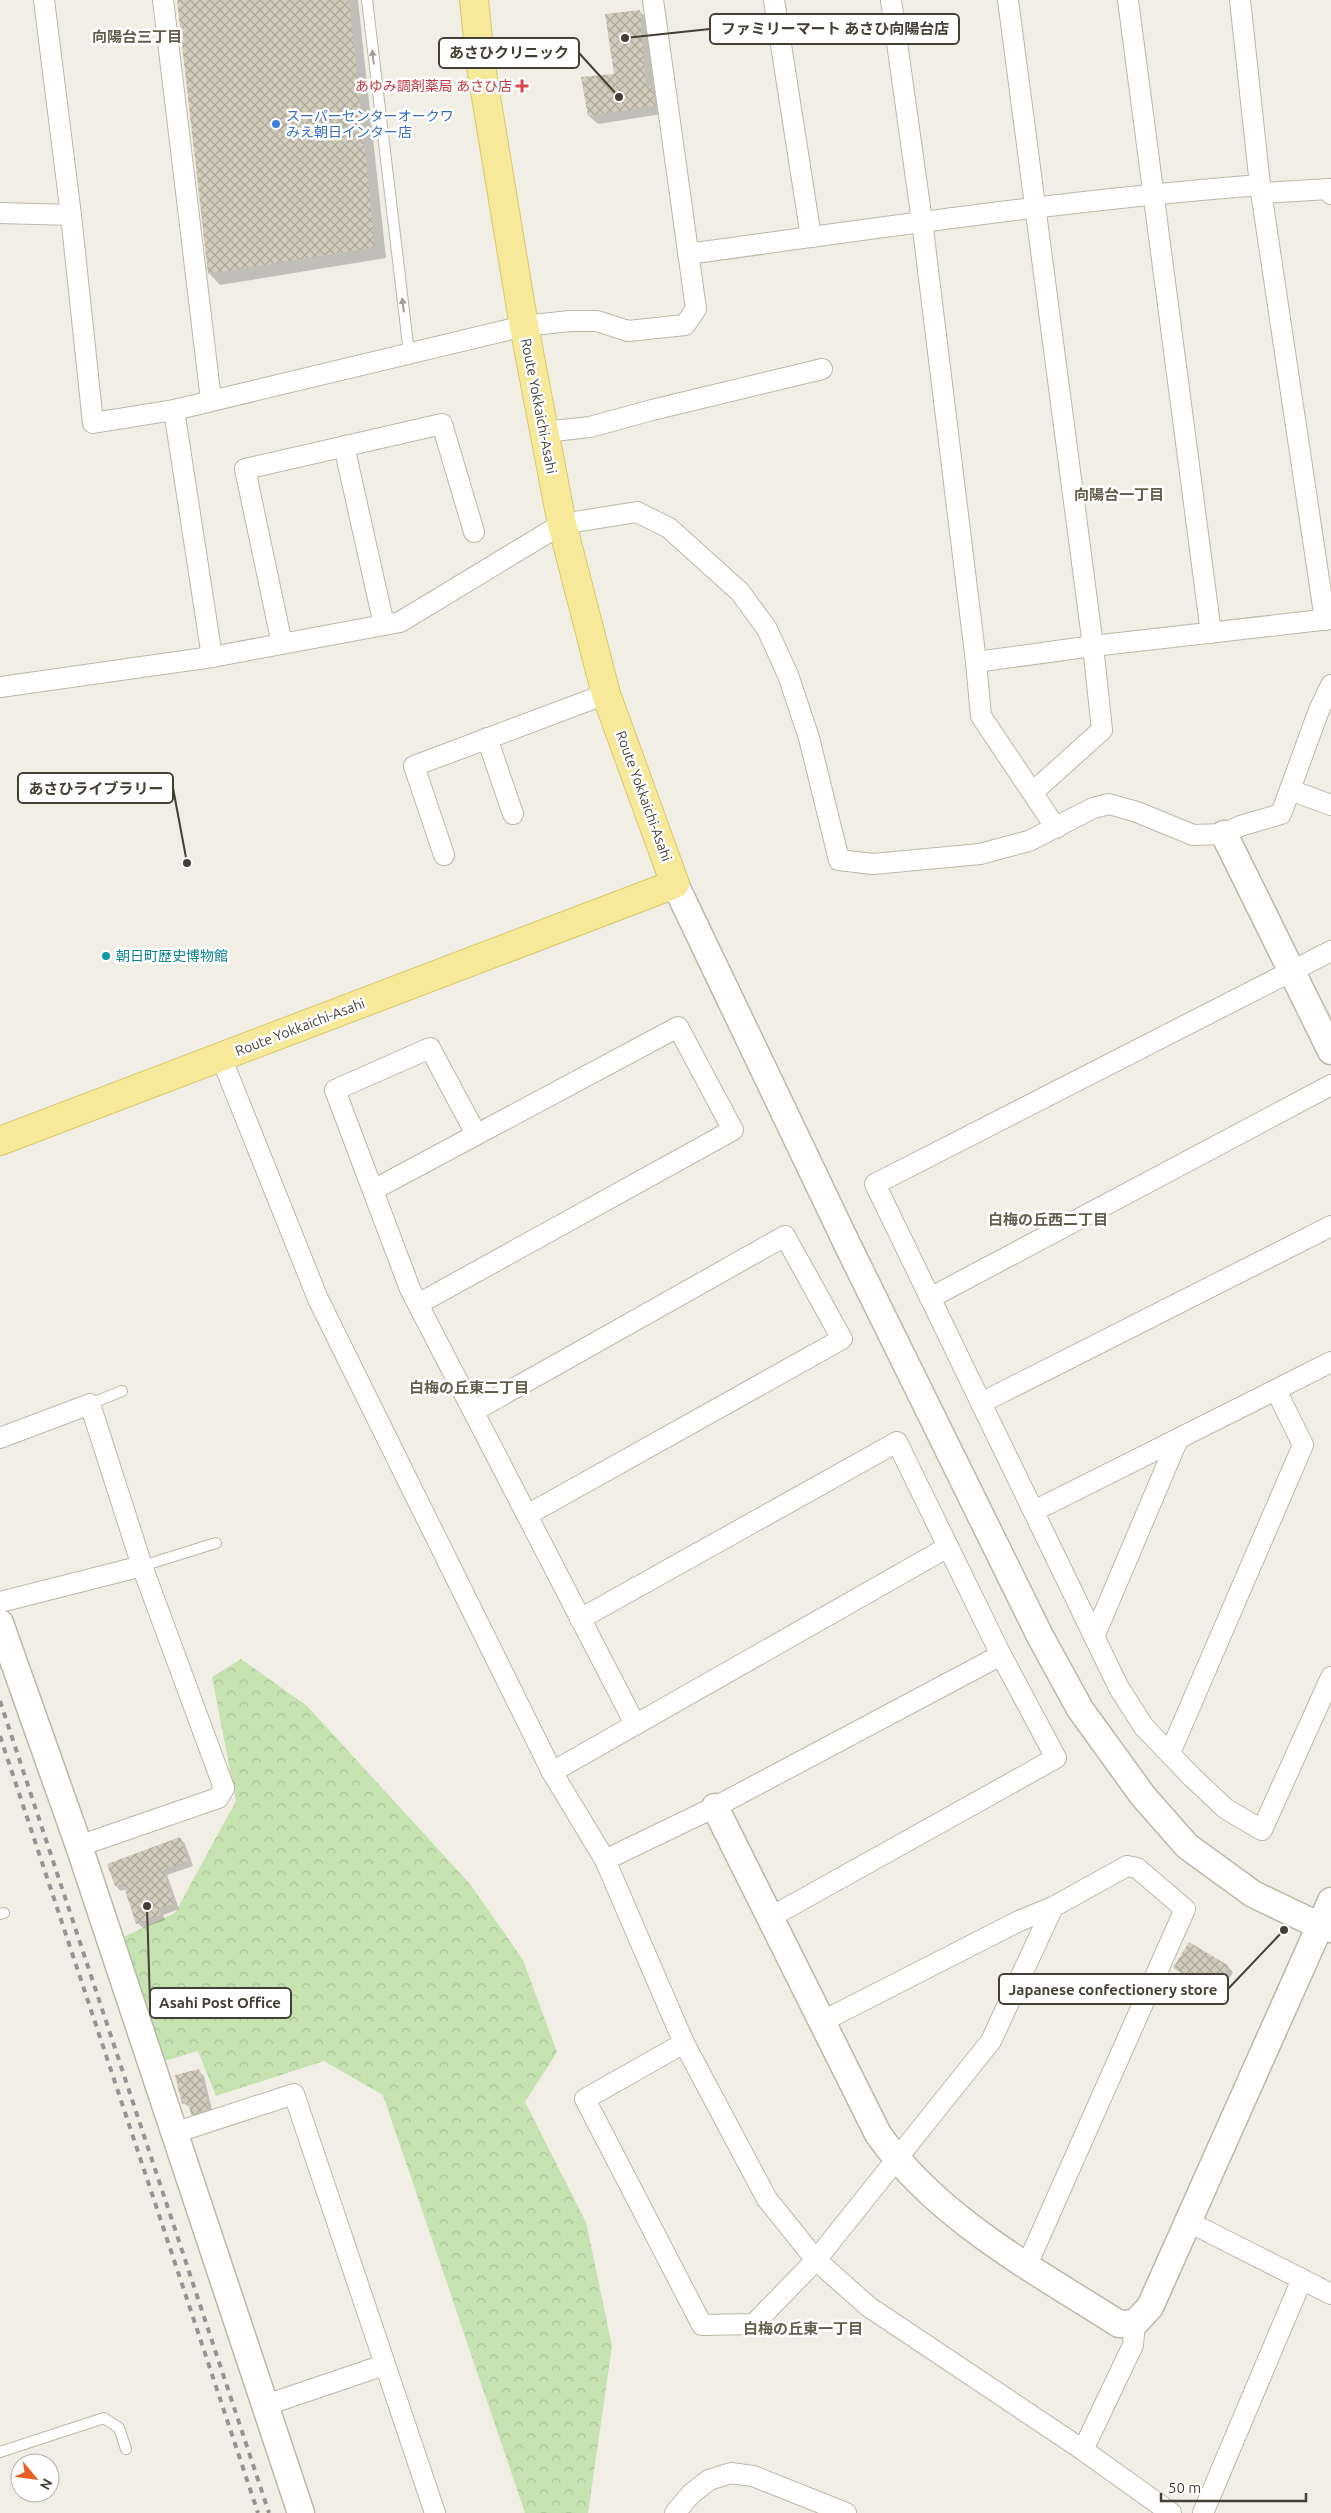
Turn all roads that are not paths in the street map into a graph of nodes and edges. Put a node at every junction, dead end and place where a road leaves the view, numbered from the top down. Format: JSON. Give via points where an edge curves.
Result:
{"nodes":[{"id":1,"x":44,"y":0,"type":"edge"},
{"id":2,"x":163,"y":0,"type":"edge"},
{"id":3,"x":366,"y":0,"type":"edge"},
{"id":4,"x":474,"y":0,"type":"edge"},
{"id":5,"x":652,"y":0,"type":"edge"},
{"id":6,"x":774,"y":0,"type":"edge"},
{"id":7,"x":891,"y":0,"type":"edge"},
{"id":8,"x":1008,"y":0,"type":"edge"},
{"id":9,"x":1128,"y":0,"type":"edge"},
{"id":10,"x":1240,"y":0,"type":"edge"},
{"id":11,"x":1260,"y":189,"type":"junction"},
{"id":12,"x":1153,"y":194,"type":"junction"},
{"id":13,"x":1331,"y":194,"type":"edge"},
{"id":14,"x":1036,"y":207,"type":"junction"},
{"id":15,"x":0,"y":213,"type":"edge"},
{"id":16,"x":71,"y":215,"type":"junction"},
{"id":17,"x":922,"y":221,"type":"junction"},
{"id":18,"x":811,"y":237,"type":"junction"},
{"id":19,"x":688,"y":254,"type":"junction"},
{"id":20,"x":524,"y":326,"type":"junction"},
{"id":21,"x":409,"y":353,"type":"junction"},
{"id":22,"x":822,"y":370,"type":"dead end"},
{"id":23,"x":211,"y":400,"type":"junction"},
{"id":24,"x":174,"y":410,"type":"junction"},
{"id":25,"x":544,"y":432,"type":"junction"},
{"id":26,"x":344,"y":446,"type":"junction"},
{"id":27,"x":562,"y":524,"type":"junction"},
{"id":28,"x":474,"y":532,"type":"dead end"},
{"id":29,"x":1328,"y":620,"type":"edge"},
{"id":30,"x":384,"y":625,"type":"junction"},
{"id":31,"x":1211,"y":632,"type":"junction"},
{"id":32,"x":282,"y":644,"type":"junction"},
{"id":33,"x":1093,"y":646,"type":"junction"},
{"id":34,"x":212,"y":657,"type":"junction"},
{"id":35,"x":976,"y":662,"type":"junction"},
{"id":36,"x":1,"y":684,"type":"edge"},
{"id":37,"x":1331,"y":685,"type":"edge"},
{"id":38,"x":606,"y":694,"type":"junction"},
{"id":39,"x":487,"y":738,"type":"junction"},
{"id":40,"x":1290,"y":790,"type":"junction"},
{"id":41,"x":1033,"y":792,"type":"junction"},
{"id":42,"x":1331,"y":805,"type":"edge"},
{"id":43,"x":512,"y":814,"type":"dead end"},
{"id":44,"x":1056,"y":828,"type":"junction"},
{"id":45,"x":1224,"y":834,"type":"junction"},
{"id":46,"x":444,"y":855,"type":"dead end"},
{"id":47,"x":675,"y":884,"type":"junction"},
{"id":48,"x":1331,"y":951,"type":"edge"},
{"id":49,"x":1289,"y":970,"type":"junction"},
{"id":50,"x":1331,"y":1051,"type":"edge"},
{"id":51,"x":220,"y":1057,"type":"junction"},
{"id":52,"x":1331,"y":1085,"type":"edge"},
{"id":53,"x":476,"y":1134,"type":"junction"},
{"id":54,"x":0,"y":1141,"type":"edge"},
{"id":55,"x":373,"y":1190,"type":"junction"},
{"id":56,"x":1331,"y":1226,"type":"edge"},
{"id":57,"x":930,"y":1298,"type":"junction"},
{"id":58,"x":418,"y":1304,"type":"junction"},
{"id":59,"x":1331,"y":1362,"type":"edge"},
{"id":60,"x":1276,"y":1390,"type":"junction"},
{"id":61,"x":122,"y":1391,"type":"dead end"},
{"id":62,"x":981,"y":1403,"type":"junction"},
{"id":63,"x":90,"y":1404,"type":"junction"},
{"id":64,"x":474,"y":1411,"type":"junction"},
{"id":65,"x":0,"y":1438,"type":"edge"},
{"id":66,"x":1178,"y":1439,"type":"junction"},
{"id":67,"x":1034,"y":1512,"type":"junction"},
{"id":68,"x":527,"y":1515,"type":"junction"},
{"id":69,"x":216,"y":1543,"type":"dead end"},
{"id":70,"x":948,"y":1547,"type":"junction"},
{"id":71,"x":142,"y":1566,"type":"junction"},
{"id":72,"x":0,"y":1602,"type":"edge"},
{"id":73,"x":580,"y":1619,"type":"junction"},
{"id":74,"x":0,"y":1623,"type":"edge"},
{"id":75,"x":1094,"y":1637,"type":"junction"},
{"id":76,"x":1001,"y":1655,"type":"junction"},
{"id":77,"x":1331,"y":1677,"type":"edge"},
{"id":78,"x":635,"y":1724,"type":"junction"},
{"id":79,"x":1170,"y":1753,"type":"junction"},
{"id":80,"x":552,"y":1772,"type":"junction"},
{"id":81,"x":715,"y":1808,"type":"junction"},
{"id":82,"x":79,"y":1846,"type":"junction"},
{"id":83,"x":605,"y":1860,"type":"junction"},
{"id":84,"x":1331,"y":1901,"type":"edge"},
{"id":85,"x":1053,"y":1907,"type":"junction"},
{"id":86,"x":769,"y":1918,"type":"junction"},
{"id":87,"x":1326,"y":1928,"type":"edge"},
{"id":88,"x":823,"y":2021,"type":"junction"},
{"id":89,"x":684,"y":2043,"type":"junction"},
{"id":90,"x":174,"y":2133,"type":"junction"},
{"id":91,"x":897,"y":2160,"type":"junction"},
{"id":92,"x":1189,"y":2222,"type":"junction"},
{"id":93,"x":816,"y":2260,"type":"junction"},
{"id":94,"x":1027,"y":2265,"type":"junction"},
{"id":95,"x":1302,"y":2279,"type":"junction"},
{"id":96,"x":1331,"y":2294,"type":"edge"},
{"id":97,"x":1135,"y":2323,"type":"junction"},
{"id":98,"x":384,"y":2365,"type":"junction"},
{"id":99,"x":266,"y":2405,"type":"junction"},
{"id":100,"x":126,"y":2449,"type":"dead end"},
{"id":101,"x":1084,"y":2450,"type":"junction"},
{"id":102,"x":0,"y":2452,"type":"edge"},
{"id":103,"x":302,"y":2513,"type":"edge"},
{"id":104,"x":435,"y":2513,"type":"edge"},
{"id":105,"x":675,"y":2513,"type":"edge"},
{"id":106,"x":846,"y":2513,"type":"edge"},
{"id":107,"x":1171,"y":2513,"type":"edge"},
{"id":108,"x":1203,"y":2513,"type":"edge"}],
"edges":[{"from":1,"to":16,"type":"street"},
{"from":2,"to":23,"type":"street"},
{"from":21,"to":3,"type":"lane","one_way":true},
{"from":4,"to":20,"type":"main road","name":"Route Yokkaichi-Asahi","via":[[481,67]]},
{"from":5,"to":19,"type":"street"},
{"from":6,"to":18,"type":"street"},
{"from":7,"to":17,"type":"street"},
{"from":8,"to":14,"type":"street"},
{"from":9,"to":12,"type":"street"},
{"from":10,"to":11,"type":"street"},
{"from":11,"to":12,"type":"street"},
{"from":11,"to":13,"type":"street","via":[[1329,189]]},
{"from":11,"to":29,"type":"street"},
{"from":12,"to":14,"type":"street"},
{"from":12,"to":31,"type":"street"},
{"from":14,"to":17,"type":"street"},
{"from":14,"to":33,"type":"street"},
{"from":15,"to":16,"type":"street"},
{"from":16,"to":24,"type":"street","via":[[93,423]]},
{"from":17,"to":18,"type":"street"},
{"from":17,"to":35,"type":"street"},
{"from":18,"to":19,"type":"street"},
{"from":19,"to":20,"type":"street","via":[[696,309],[685,326],[628,331],[596,321]]},
{"from":20,"to":21,"type":"street"},
{"from":20,"to":25,"type":"main road","name":"Route Yokkaichi-Asahi"},
{"from":21,"to":23,"type":"street"},
{"from":22,"to":25,"type":"street","via":[[590,427]]},
{"from":23,"to":24,"type":"street"},
{"from":24,"to":34,"type":"street"},
{"from":25,"to":27,"type":"main road","name":"Route Yokkaichi-Asahi"},
{"from":26,"to":28,"type":"street","via":[[442,424]]},
{"from":26,"to":30,"type":"street"},
{"from":26,"to":32,"type":"street","via":[[245,469]]},
{"from":27,"to":30,"type":"street","via":[[400,622]]},
{"from":27,"to":38,"type":"main road","name":"Route Yokkaichi-Asahi"},
{"from":27,"to":44,"type":"street","via":[[636,512],[669,528],[740,592],[767,629],[788,675],[809,738],[840,860],[873,864],[980,854],[1029,841]]},
{"from":29,"to":31,"type":"street"},
{"from":30,"to":32,"type":"street"},
{"from":31,"to":33,"type":"street"},
{"from":32,"to":34,"type":"street"},
{"from":33,"to":35,"type":"street"},
{"from":33,"to":41,"type":"street","via":[[1102,730]]},
{"from":34,"to":36,"type":"street"},
{"from":35,"to":41,"type":"street","via":[[981,716]]},
{"from":37,"to":40,"type":"street"},
{"from":38,"to":39,"type":"street"},
{"from":38,"to":47,"type":"main road","name":"Route Yokkaichi-Asahi"},
{"from":39,"to":43,"type":"street"},
{"from":39,"to":46,"type":"street","via":[[414,766]]},
{"from":40,"to":42,"type":"street"},
{"from":40,"to":45,"type":"street","via":[[1281,814]]},
{"from":41,"to":44,"type":"street"},
{"from":44,"to":45,"type":"street","via":[[1093,808],[1109,804],[1193,835]]},
{"from":45,"to":49,"type":"street"},
{"from":47,"to":51,"type":"main road","name":"Route Yokkaichi-Asahi"},
{"from":47,"to":87,"type":"street","via":[[849,1248],[1040,1636],[1080,1709],[1142,1796],[1187,1846],[1253,1894]]},
{"from":48,"to":49,"type":"street"},
{"from":49,"to":50,"type":"street"},
{"from":49,"to":57,"type":"street","via":[[875,1184]]},
{"from":51,"to":54,"type":"main road","name":"Route Yokkaichi-Asahi"},
{"from":51,"to":80,"type":"street","via":[[318,1299]]},
{"from":52,"to":57,"type":"street"},
{"from":53,"to":55,"type":"street"},
{"from":53,"to":55,"type":"street","via":[[430,1048],[335,1090]]},
{"from":53,"to":58,"type":"street","via":[[678,1027],[733,1130]]},
{"from":55,"to":58,"type":"street"},
{"from":56,"to":62,"type":"street"},
{"from":57,"to":62,"type":"street"},
{"from":58,"to":64,"type":"street"},
{"from":59,"to":60,"type":"street"},
{"from":60,"to":66,"type":"street"},
{"from":60,"to":79,"type":"street","via":[[1303,1445]]},
{"from":61,"to":63,"type":"lane"},
{"from":62,"to":67,"type":"street"},
{"from":63,"to":65,"type":"street"},
{"from":63,"to":71,"type":"street"},
{"from":64,"to":68,"type":"street"},
{"from":64,"to":68,"type":"street","via":[[786,1236],[842,1339]]},
{"from":66,"to":67,"type":"street"},
{"from":66,"to":75,"type":"street"},
{"from":67,"to":75,"type":"street"},
{"from":68,"to":73,"type":"street"},
{"from":69,"to":71,"type":"lane"},
{"from":70,"to":73,"type":"street","via":[[896,1442]]},
{"from":70,"to":76,"type":"street"},
{"from":70,"to":78,"type":"street"},
{"from":71,"to":72,"type":"street"},
{"from":71,"to":82,"type":"street","via":[[224,1788],[218,1798]]},
{"from":73,"to":78,"type":"street"},
{"from":74,"to":82,"type":"street"},
{"from":75,"to":79,"type":"street","via":[[1119,1688],[1144,1726]]},
{"from":76,"to":81,"type":"street"},
{"from":76,"to":86,"type":"street","via":[[1056,1758]]},
{"from":77,"to":79,"type":"street","via":[[1262,1830],[1226,1809]]},
{"from":78,"to":80,"type":"street"},
{"from":80,"to":83,"type":"street"},
{"from":81,"to":83,"type":"street"},
{"from":81,"to":86,"type":"street"},
{"from":82,"to":90,"type":"street"},
{"from":83,"to":89,"type":"street"},
{"from":84,"to":87,"type":"street"},
{"from":85,"to":88,"type":"street","via":[[1019,1921]]},
{"from":85,"to":91,"type":"street","via":[[991,2041]]},
{"from":85,"to":94,"type":"street","via":[[1127,1866],[1137,1868],[1185,1909]]},
{"from":86,"to":88,"type":"street"},
{"from":87,"to":92,"type":"street"},
{"from":88,"to":91,"type":"street","via":[[878,2134]]},
{"from":89,"to":93,"type":"street","via":[[767,2198]]},
{"from":89,"to":93,"type":"street","via":[[585,2099],[702,2325],[754,2324]]},
{"from":90,"to":98,"type":"street","via":[[294,2094]]},
{"from":90,"to":99,"type":"street"},
{"from":91,"to":93,"type":"street"},
{"from":91,"to":94,"type":"street","via":[[967,2225]]},
{"from":92,"to":95,"type":"street"},
{"from":92,"to":97,"type":"street","via":[[1150,2307]]},
{"from":93,"to":101,"type":"street","via":[[869,2307]]},
{"from":94,"to":97,"type":"street","via":[[1119,2324]]},
{"from":95,"to":96,"type":"street"},
{"from":95,"to":108,"type":"street"},
{"from":97,"to":101,"type":"street","via":[[1133,2345]]},
{"from":98,"to":99,"type":"street"},
{"from":98,"to":104,"type":"street"},
{"from":99,"to":103,"type":"street"},
{"from":100,"to":102,"type":"lane","via":[[119,2428],[104,2418]]},
{"from":101,"to":107,"type":"street"},
{"from":105,"to":106,"type":"street","via":[[709,2480],[731,2473],[753,2476]]}]}
